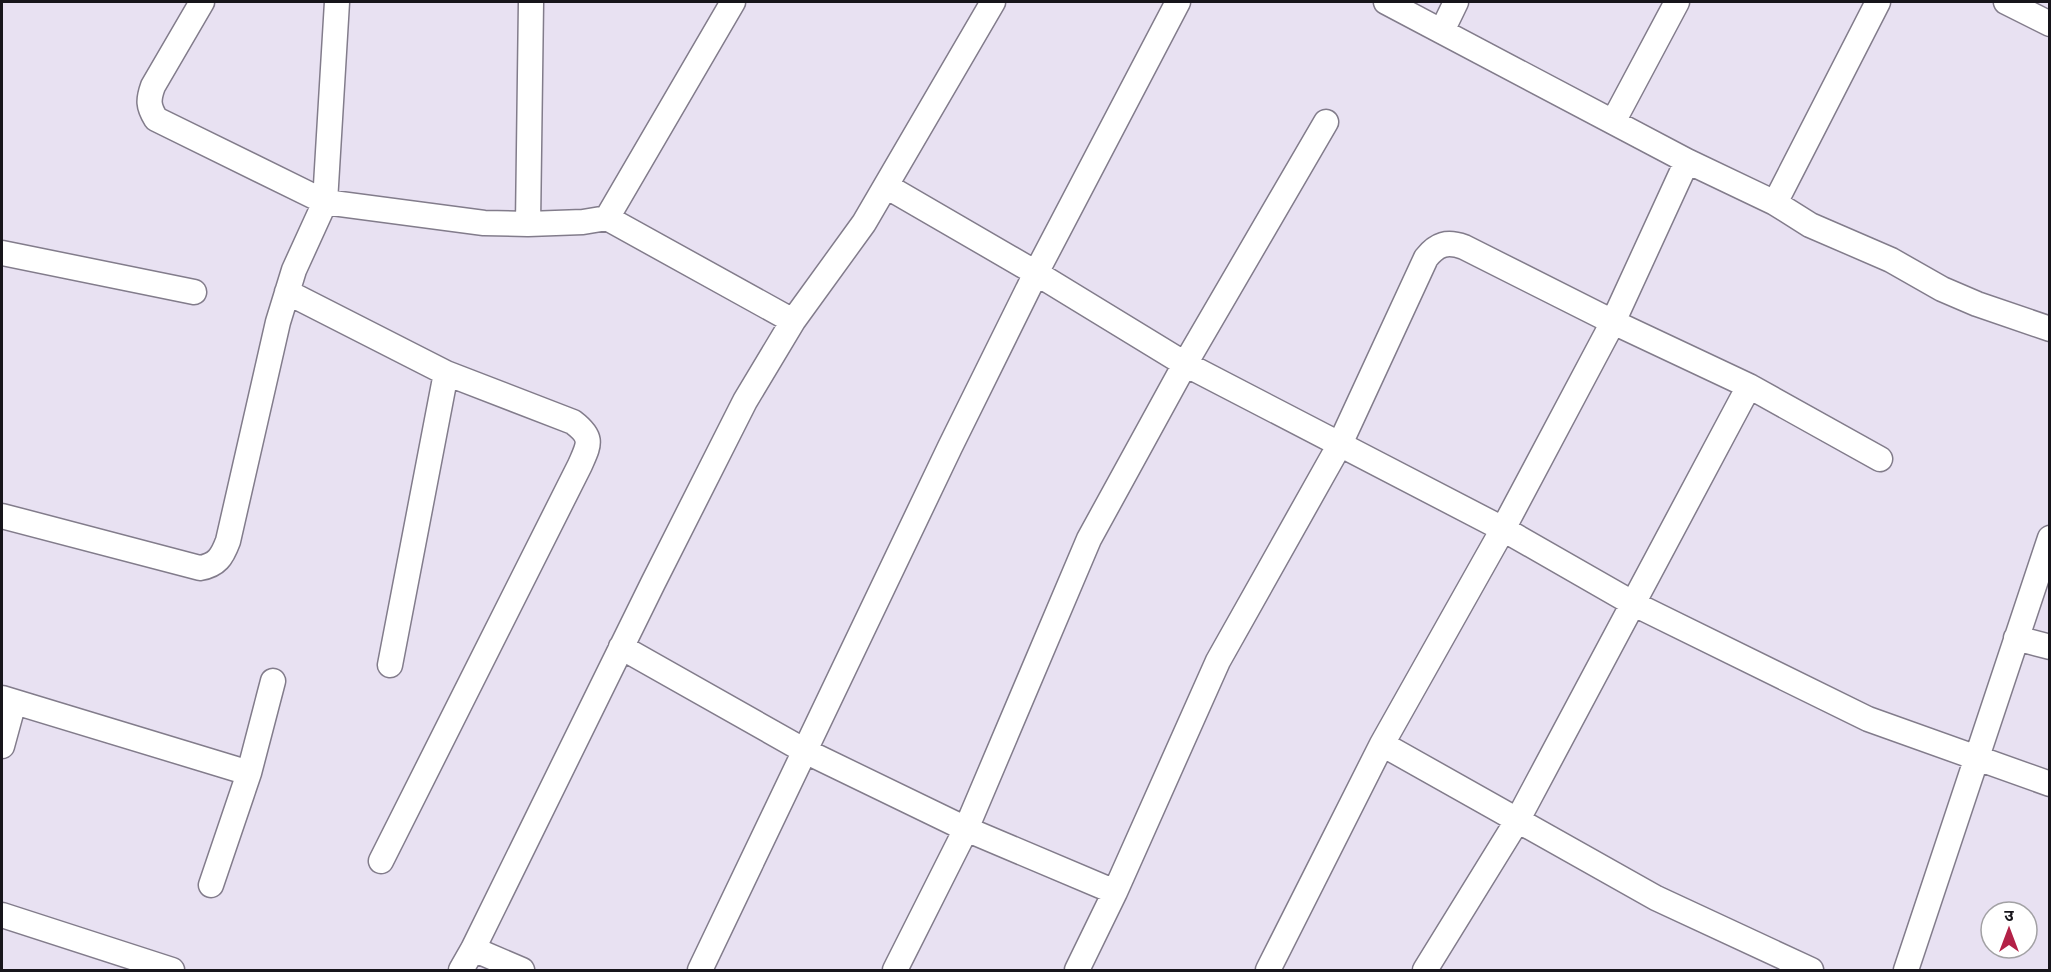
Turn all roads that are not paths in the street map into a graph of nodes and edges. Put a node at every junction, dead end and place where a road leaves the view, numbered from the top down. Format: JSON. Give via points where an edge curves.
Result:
{"nodes":[{"id":1,"x":202,"y":2,"type":"edge"},
{"id":2,"x":337,"y":2,"type":"edge"},
{"id":3,"x":531,"y":2,"type":"edge"},
{"id":4,"x":993,"y":2,"type":"edge"},
{"id":5,"x":1178,"y":2,"type":"edge"},
{"id":6,"x":1386,"y":2,"type":"edge"},
{"id":7,"x":1455,"y":2,"type":"edge"},
{"id":8,"x":1677,"y":2,"type":"edge"},
{"id":9,"x":1878,"y":2,"type":"edge"},
{"id":10,"x":2006,"y":2,"type":"edge"},
{"id":11,"x":726,"y":4,"type":"edge"},
{"id":12,"x":2049,"y":24,"type":"edge"},
{"id":13,"x":1442,"y":31,"type":"junction"},
{"id":14,"x":1326,"y":122,"type":"dead end"},
{"id":15,"x":1613,"y":122,"type":"junction"},
{"id":16,"x":1687,"y":161,"type":"junction"},
{"id":17,"x":886,"y":186,"type":"junction"},
{"id":18,"x":325,"y":202,"type":"junction"},
{"id":19,"x":1775,"y":203,"type":"junction"},
{"id":20,"x":607,"y":218,"type":"junction"},
{"id":21,"x":528,"y":224,"type":"junction"},
{"id":22,"x":2,"y":253,"type":"edge"},
{"id":23,"x":1036,"y":273,"type":"junction"},
{"id":24,"x":194,"y":292,"type":"dead end"},
{"id":25,"x":287,"y":292,"type":"junction"},
{"id":26,"x":793,"y":321,"type":"junction"},
{"id":27,"x":1613,"y":322,"type":"junction"},
{"id":28,"x":2049,"y":329,"type":"edge"},
{"id":29,"x":1185,"y":364,"type":"junction"},
{"id":30,"x":446,"y":373,"type":"junction"},
{"id":31,"x":1749,"y":386,"type":"junction"},
{"id":32,"x":1340,"y":444,"type":"junction"},
{"id":33,"x":1880,"y":459,"type":"dead end"},
{"id":34,"x":2,"y":516,"type":"edge"},
{"id":35,"x":1503,"y":529,"type":"junction"},
{"id":36,"x":2049,"y":538,"type":"edge"},
{"id":37,"x":1634,"y":604,"type":"junction"},
{"id":38,"x":2016,"y":638,"type":"junction"},
{"id":39,"x":621,"y":647,"type":"junction"},
{"id":40,"x":2049,"y":647,"type":"edge"},
{"id":41,"x":390,"y":665,"type":"dead end"},
{"id":42,"x":273,"y":681,"type":"dead end"},
{"id":43,"x":8,"y":700,"type":"edge"},
{"id":44,"x":1382,"y":744,"type":"junction"},
{"id":45,"x":2,"y":746,"type":"edge"},
{"id":46,"x":805,"y":752,"type":"junction"},
{"id":47,"x":1976,"y":757,"type":"junction"},
{"id":48,"x":249,"y":773,"type":"junction"},
{"id":49,"x":2049,"y":784,"type":"edge"},
{"id":50,"x":1517,"y":821,"type":"junction"},
{"id":51,"x":966,"y":829,"type":"junction"},
{"id":52,"x":381,"y":861,"type":"dead end"},
{"id":53,"x":211,"y":885,"type":"dead end"},
{"id":54,"x":1115,"y":892,"type":"junction"},
{"id":55,"x":2,"y":915,"type":"edge"},
{"id":56,"x":473,"y":949,"type":"junction"},
{"id":57,"x":172,"y":970,"type":"edge"},
{"id":58,"x":461,"y":970,"type":"edge"},
{"id":59,"x":522,"y":970,"type":"edge"},
{"id":60,"x":700,"y":970,"type":"edge"},
{"id":61,"x":895,"y":970,"type":"edge"},
{"id":62,"x":1077,"y":970,"type":"edge"},
{"id":63,"x":1268,"y":970,"type":"edge"},
{"id":64,"x":1425,"y":970,"type":"edge"},
{"id":65,"x":1810,"y":970,"type":"edge"},
{"id":66,"x":1906,"y":970,"type":"edge"}],
"edges":[{"from":1,"to":18,"type":"street","via":[[153,86],[148,100],[150,110],[170,128]]},
{"from":2,"to":18,"type":"street"},
{"from":3,"to":21,"type":"street"},
{"from":4,"to":17,"type":"street"},
{"from":5,"to":23,"type":"street"},
{"from":6,"to":13,"type":"street"},
{"from":7,"to":13,"type":"street"},
{"from":8,"to":15,"type":"street"},
{"from":9,"to":19,"type":"street"},
{"from":10,"to":12,"type":"street"},
{"from":11,"to":20,"type":"street"},
{"from":13,"to":15,"type":"street"},
{"from":14,"to":29,"type":"street"},
{"from":15,"to":16,"type":"street"},
{"from":16,"to":19,"type":"street"},
{"from":16,"to":27,"type":"street"},
{"from":17,"to":23,"type":"street"},
{"from":17,"to":26,"type":"street"},
{"from":18,"to":21,"type":"street","via":[[484,223]]},
{"from":18,"to":25,"type":"street"},
{"from":19,"to":28,"type":"street","via":[[1810,225],[1891,260],[1942,289]]},
{"from":20,"to":21,"type":"street"},
{"from":20,"to":26,"type":"street"},
{"from":22,"to":24,"type":"street"},
{"from":23,"to":29,"type":"street"},
{"from":23,"to":46,"type":"street"},
{"from":25,"to":30,"type":"street"},
{"from":25,"to":34,"type":"street","via":[[228,542],[223,555],[212,566],[200,568]]},
{"from":26,"to":39,"type":"street","via":[[744,401]]},
{"from":27,"to":31,"type":"street"},
{"from":27,"to":32,"type":"street","via":[[1464,247],[1445,243],[1434,247]]},
{"from":27,"to":35,"type":"street"},
{"from":29,"to":32,"type":"street"},
{"from":29,"to":51,"type":"street","via":[[1089,539]]},
{"from":30,"to":41,"type":"street"},
{"from":30,"to":52,"type":"street","via":[[573,422],[583,430],[589,445]]},
{"from":31,"to":33,"type":"street"},
{"from":31,"to":37,"type":"street"},
{"from":32,"to":35,"type":"street"},
{"from":32,"to":54,"type":"street","via":[[1218,661]]},
{"from":35,"to":37,"type":"street"},
{"from":35,"to":44,"type":"street"},
{"from":36,"to":38,"type":"street"},
{"from":37,"to":47,"type":"street","via":[[1868,719]]},
{"from":37,"to":50,"type":"street"},
{"from":38,"to":40,"type":"street"},
{"from":38,"to":47,"type":"street"},
{"from":39,"to":46,"type":"street"},
{"from":39,"to":56,"type":"street"},
{"from":42,"to":48,"type":"street"},
{"from":43,"to":45,"type":"street"},
{"from":43,"to":48,"type":"street"},
{"from":44,"to":50,"type":"street"},
{"from":44,"to":63,"type":"street"},
{"from":46,"to":51,"type":"street"},
{"from":46,"to":60,"type":"street"},
{"from":47,"to":49,"type":"street"},
{"from":47,"to":66,"type":"street"},
{"from":48,"to":53,"type":"street"},
{"from":50,"to":64,"type":"street"},
{"from":50,"to":65,"type":"street","via":[[1656,898]]},
{"from":51,"to":54,"type":"street"},
{"from":51,"to":61,"type":"street"},
{"from":54,"to":62,"type":"street"},
{"from":55,"to":57,"type":"street"},
{"from":56,"to":58,"type":"street"},
{"from":56,"to":59,"type":"street"}]}
